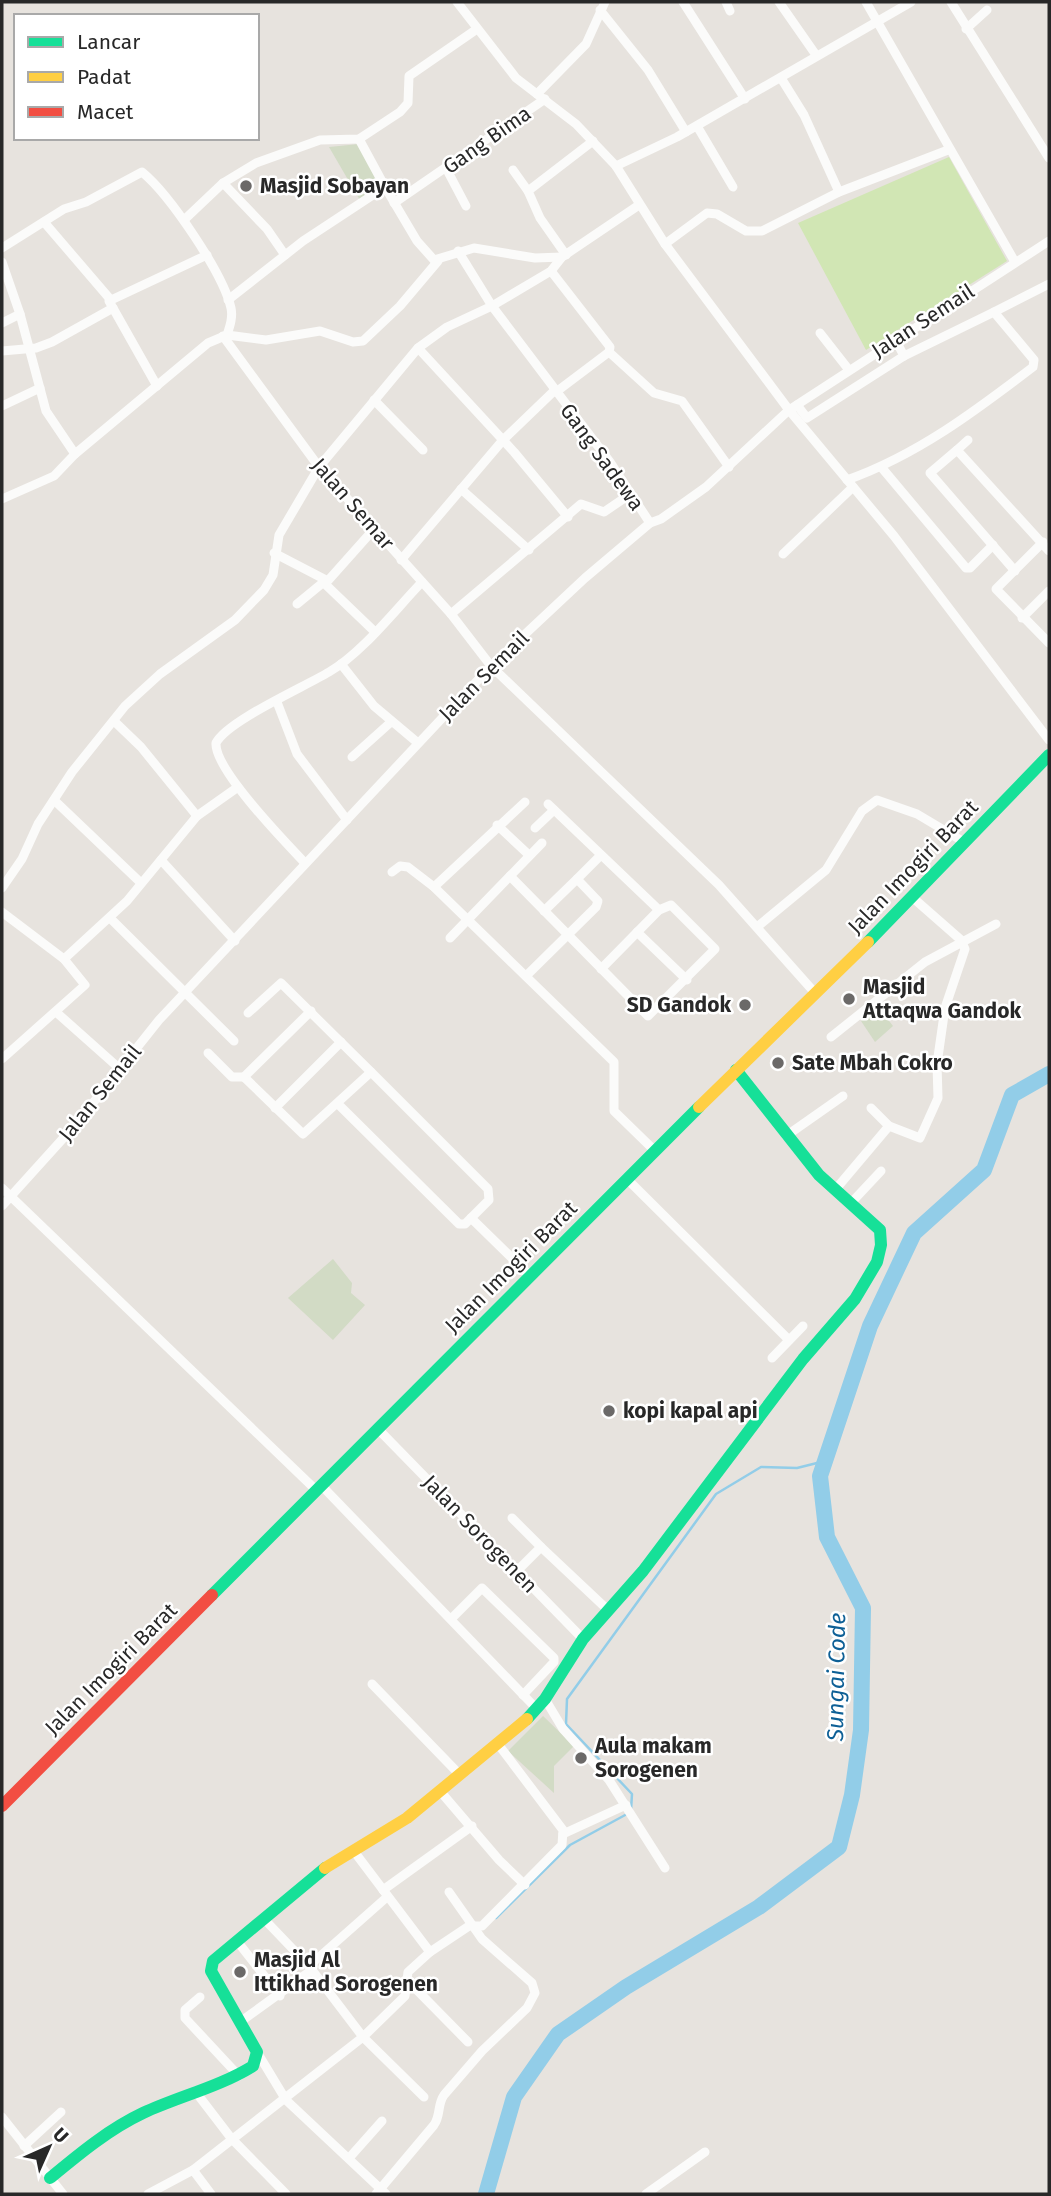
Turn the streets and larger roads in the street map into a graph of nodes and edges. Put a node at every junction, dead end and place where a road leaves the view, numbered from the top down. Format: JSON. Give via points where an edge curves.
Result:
{"nodes":[{"id":1,"x":457,"y":2,"type":"edge"},
{"id":2,"x":683,"y":2,"type":"edge"},
{"id":3,"x":779,"y":2,"type":"edge"},
{"id":4,"x":866,"y":2,"type":"edge"},
{"id":5,"x":911,"y":2,"type":"edge"},
{"id":6,"x":951,"y":2,"type":"edge"},
{"id":7,"x":602,"y":6,"type":"edge"},
{"id":8,"x":987,"y":10,"type":"dead end"},
{"id":9,"x":877,"y":21,"type":"junction"},
{"id":10,"x":477,"y":29,"type":"junction"},
{"id":11,"x":966,"y":29,"type":"junction"},
{"id":12,"x":816,"y":55,"type":"junction"},
{"id":13,"x":781,"y":78,"type":"junction"},
{"id":14,"x":541,"y":97,"type":"junction"},
{"id":15,"x":745,"y":99,"type":"junction"},
{"id":16,"x":697,"y":126,"type":"junction"},
{"id":17,"x":686,"y":132,"type":"junction"},
{"id":18,"x":359,"y":139,"type":"junction"},
{"id":19,"x":593,"y":141,"type":"junction"},
{"id":20,"x":948,"y":150,"type":"junction"},
{"id":21,"x":1049,"y":158,"type":"edge"},
{"id":22,"x":616,"y":166,"type":"junction"},
{"id":23,"x":446,"y":168,"type":"junction"},
{"id":24,"x":513,"y":170,"type":"dead end"},
{"id":25,"x":223,"y":183,"type":"junction"},
{"id":26,"x":385,"y":187,"type":"junction"},
{"id":27,"x":733,"y":187,"type":"dead end"},
{"id":28,"x":528,"y":191,"type":"junction"},
{"id":29,"x":839,"y":192,"type":"junction"},
{"id":30,"x":394,"y":203,"type":"junction"},
{"id":31,"x":639,"y":205,"type":"junction"},
{"id":32,"x":466,"y":206,"type":"dead end"},
{"id":33,"x":184,"y":220,"type":"junction"},
{"id":34,"x":44,"y":222,"type":"junction"},
{"id":35,"x":1049,"y":241,"type":"edge"},
{"id":36,"x":665,"y":244,"type":"junction"},
{"id":37,"x":2,"y":248,"type":"edge"},
{"id":38,"x":458,"y":251,"type":"junction"},
{"id":39,"x":207,"y":255,"type":"junction"},
{"id":40,"x":285,"y":255,"type":"junction"},
{"id":41,"x":438,"y":261,"type":"junction"},
{"id":42,"x":2,"y":262,"type":"edge"},
{"id":43,"x":559,"y":262,"type":"junction"},
{"id":44,"x":1015,"y":262,"type":"junction"},
{"id":45,"x":1049,"y":284,"type":"edge"},
{"id":46,"x":228,"y":300,"type":"junction"},
{"id":47,"x":111,"y":304,"type":"junction"},
{"id":48,"x":492,"y":306,"type":"junction"},
{"id":49,"x":994,"y":312,"type":"junction"},
{"id":50,"x":20,"y":314,"type":"junction"},
{"id":51,"x":2,"y":323,"type":"edge"},
{"id":52,"x":820,"y":333,"type":"dead end"},
{"id":53,"x":225,"y":335,"type":"junction"},
{"id":54,"x":895,"y":339,"type":"junction"},
{"id":55,"x":30,"y":348,"type":"junction"},
{"id":56,"x":418,"y":348,"type":"junction"},
{"id":57,"x":2,"y":351,"type":"edge"},
{"id":58,"x":609,"y":352,"type":"junction"},
{"id":59,"x":904,"y":356,"type":"junction"},
{"id":60,"x":849,"y":370,"type":"junction"},
{"id":61,"x":839,"y":377,"type":"junction"},
{"id":62,"x":157,"y":386,"type":"junction"},
{"id":63,"x":40,"y":388,"type":"junction"},
{"id":64,"x":848,"y":390,"type":"junction"},
{"id":65,"x":555,"y":391,"type":"junction"},
{"id":66,"x":374,"y":400,"type":"junction"},
{"id":67,"x":2,"y":406,"type":"edge"},
{"id":68,"x":793,"y":408,"type":"junction"},
{"id":69,"x":503,"y":440,"type":"junction"},
{"id":70,"x":968,"y":440,"type":"dead end"},
{"id":71,"x":423,"y":450,"type":"dead end"},
{"id":72,"x":957,"y":450,"type":"junction"},
{"id":73,"x":75,"y":454,"type":"junction"},
{"id":74,"x":320,"y":467,"type":"junction"},
{"id":75,"x":729,"y":467,"type":"junction"},
{"id":76,"x":882,"y":468,"type":"junction"},
{"id":77,"x":850,"y":484,"type":"junction"},
{"id":78,"x":461,"y":489,"type":"junction"},
{"id":79,"x":629,"y":495,"type":"junction"},
{"id":80,"x":2,"y":499,"type":"edge"},
{"id":81,"x":568,"y":517,"type":"junction"},
{"id":82,"x":650,"y":523,"type":"junction"},
{"id":83,"x":374,"y":529,"type":"junction"},
{"id":84,"x":1043,"y":542,"type":"junction"},
{"id":85,"x":993,"y":545,"type":"junction"},
{"id":86,"x":529,"y":550,"type":"junction"},
{"id":87,"x":1049,"y":551,"type":"edge"},
{"id":88,"x":274,"y":553,"type":"junction"},
{"id":89,"x":783,"y":554,"type":"dead end"},
{"id":90,"x":401,"y":560,"type":"junction"},
{"id":91,"x":1015,"y":571,"type":"junction"},
{"id":92,"x":325,"y":581,"type":"junction"},
{"id":93,"x":422,"y":582,"type":"junction"},
{"id":94,"x":1049,"y":591,"type":"edge"},
{"id":95,"x":297,"y":604,"type":"dead end"},
{"id":96,"x":451,"y":614,"type":"junction"},
{"id":97,"x":1022,"y":618,"type":"junction"},
{"id":98,"x":374,"y":631,"type":"junction"},
{"id":99,"x":1049,"y":643,"type":"edge"},
{"id":100,"x":341,"y":664,"type":"junction"},
{"id":101,"x":491,"y":666,"type":"junction"},
{"id":102,"x":277,"y":702,"type":"junction"},
{"id":103,"x":114,"y":721,"type":"junction"},
{"id":104,"x":391,"y":722,"type":"junction"},
{"id":105,"x":1049,"y":740,"type":"edge"},
{"id":106,"x":418,"y":743,"type":"junction"},
{"id":107,"x":1049,"y":755,"type":"edge"},
{"id":108,"x":352,"y":757,"type":"dead end"},
{"id":109,"x":238,"y":787,"type":"junction"},
{"id":110,"x":54,"y":800,"type":"junction"},
{"id":111,"x":525,"y":802,"type":"dead end"},
{"id":112,"x":197,"y":816,"type":"junction"},
{"id":113,"x":347,"y":820,"type":"junction"},
{"id":114,"x":497,"y":825,"type":"junction"},
{"id":115,"x":535,"y":828,"type":"dead end"},
{"id":116,"x":964,"y":842,"type":"junction"},
{"id":117,"x":542,"y":843,"type":"dead end"},
{"id":118,"x":529,"y":855,"type":"junction"},
{"id":119,"x":599,"y":857,"type":"junction"},
{"id":120,"x":161,"y":860,"type":"junction"},
{"id":121,"x":305,"y":863,"type":"junction"},
{"id":122,"x":392,"y":872,"type":"dead end"},
{"id":123,"x":510,"y":876,"type":"junction"},
{"id":124,"x":577,"y":879,"type":"junction"},
{"id":125,"x":141,"y":883,"type":"junction"},
{"id":126,"x":434,"y":887,"type":"junction"},
{"id":127,"x":2,"y":888,"type":"edge"},
{"id":128,"x":912,"y":897,"type":"junction"},
{"id":129,"x":544,"y":911,"type":"junction"},
{"id":130,"x":659,"y":911,"type":"junction"},
{"id":131,"x":2,"y":912,"type":"edge"},
{"id":132,"x":110,"y":918,"type":"junction"},
{"id":133,"x":468,"y":918,"type":"junction"},
{"id":134,"x":996,"y":924,"type":"dead end"},
{"id":135,"x":757,"y":927,"type":"junction"},
{"id":136,"x":637,"y":932,"type":"junction"},
{"id":137,"x":568,"y":935,"type":"junction"},
{"id":138,"x":450,"y":938,"type":"dead end"},
{"id":139,"x":961,"y":940,"type":"junction"},
{"id":140,"x":235,"y":941,"type":"junction"},
{"id":141,"x":64,"y":959,"type":"junction"},
{"id":142,"x":601,"y":969,"type":"junction"},
{"id":143,"x":526,"y":976,"type":"junction"},
{"id":144,"x":687,"y":980,"type":"junction"},
{"id":145,"x":184,"y":993,"type":"junction"},
{"id":146,"x":815,"y":993,"type":"junction"},
{"id":147,"x":311,"y":1011,"type":"junction"},
{"id":148,"x":56,"y":1012,"type":"junction"},
{"id":149,"x":247,"y":1013,"type":"dead end"},
{"id":150,"x":831,"y":1037,"type":"dead end"},
{"id":151,"x":234,"y":1041,"type":"dead end"},
{"id":152,"x":341,"y":1042,"type":"junction"},
{"id":153,"x":208,"y":1053,"type":"dead end"},
{"id":154,"x":2,"y":1059,"type":"edge"},
{"id":155,"x":120,"y":1069,"type":"junction"},
{"id":156,"x":736,"y":1070,"type":"junction"},
{"id":157,"x":370,"y":1072,"type":"junction"},
{"id":158,"x":244,"y":1077,"type":"junction"},
{"id":159,"x":843,"y":1096,"type":"dead end"},
{"id":160,"x":338,"y":1104,"type":"junction"},
{"id":161,"x":275,"y":1108,"type":"junction"},
{"id":162,"x":871,"y":1108,"type":"dead end"},
{"id":163,"x":889,"y":1126,"type":"junction"},
{"id":164,"x":786,"y":1136,"type":"junction"},
{"id":165,"x":654,"y":1150,"type":"junction"},
{"id":166,"x":881,"y":1171,"type":"dead end"},
{"id":167,"x":626,"y":1178,"type":"junction"},
{"id":168,"x":2,"y":1188,"type":"edge"},
{"id":169,"x":835,"y":1189,"type":"junction"},
{"id":170,"x":10,"y":1196,"type":"junction"},
{"id":171,"x":851,"y":1203,"type":"junction"},
{"id":172,"x":2,"y":1206,"type":"edge"},
{"id":173,"x":471,"y":1218,"type":"junction"},
{"id":174,"x":529,"y":1276,"type":"junction"},
{"id":175,"x":803,"y":1326,"type":"dead end"},
{"id":176,"x":789,"y":1340,"type":"junction"},
{"id":177,"x":772,"y":1358,"type":"dead end"},
{"id":178,"x":377,"y":1428,"type":"junction"},
{"id":179,"x":318,"y":1487,"type":"junction"},
{"id":180,"x":512,"y":1518,"type":"dead end"},
{"id":181,"x":541,"y":1547,"type":"junction"},
{"id":182,"x":517,"y":1571,"type":"junction"},
{"id":183,"x":609,"y":1611,"type":"junction"},
{"id":184,"x":451,"y":1619,"type":"junction"},
{"id":185,"x":583,"y":1639,"type":"junction"},
{"id":186,"x":372,"y":1684,"type":"dead end"},
{"id":187,"x":523,"y":1695,"type":"junction"},
{"id":188,"x":539,"y":1702,"type":"junction"},
{"id":189,"x":498,"y":1744,"type":"junction"},
{"id":190,"x":460,"y":1775,"type":"junction"},
{"id":191,"x":440,"y":1791,"type":"junction"},
{"id":192,"x":2,"y":1807,"type":"edge"},
{"id":193,"x":628,"y":1808,"type":"junction"},
{"id":194,"x":472,"y":1826,"type":"junction"},
{"id":195,"x":563,"y":1834,"type":"junction"},
{"id":196,"x":354,"y":1850,"type":"junction"},
{"id":197,"x":665,"y":1868,"type":"dead end"},
{"id":198,"x":525,"y":1885,"type":"junction"},
{"id":199,"x":449,"y":1892,"type":"dead end"},
{"id":200,"x":385,"y":1894,"type":"junction"},
{"id":201,"x":265,"y":1920,"type":"junction"},
{"id":202,"x":474,"y":1927,"type":"junction"},
{"id":203,"x":237,"y":1941,"type":"junction"},
{"id":204,"x":430,"y":1952,"type":"junction"},
{"id":205,"x":310,"y":1968,"type":"junction"},
{"id":206,"x":408,"y":1981,"type":"junction"},
{"id":207,"x":280,"y":1996,"type":"junction"},
{"id":208,"x":200,"y":1997,"type":"dead end"},
{"id":209,"x":240,"y":2022,"type":"junction"},
{"id":210,"x":363,"y":2038,"type":"junction"},
{"id":211,"x":468,"y":2042,"type":"dead end"},
{"id":212,"x":257,"y":2052,"type":"junction"},
{"id":213,"x":239,"y":2076,"type":"junction"},
{"id":214,"x":195,"y":2091,"type":"junction"},
{"id":215,"x":424,"y":2097,"type":"dead end"},
{"id":216,"x":286,"y":2099,"type":"junction"},
{"id":217,"x":61,"y":2112,"type":"dead end"},
{"id":218,"x":2,"y":2117,"type":"edge"},
{"id":219,"x":382,"y":2121,"type":"dead end"},
{"id":220,"x":231,"y":2138,"type":"junction"},
{"id":221,"x":23,"y":2147,"type":"junction"},
{"id":222,"x":705,"y":2152,"type":"dead end"},
{"id":223,"x":349,"y":2157,"type":"junction"},
{"id":224,"x":193,"y":2170,"type":"junction"},
{"id":225,"x":50,"y":2178,"type":"junction"},
{"id":226,"x":162,"y":2191,"type":"edge"},
{"id":227,"x":382,"y":2192,"type":"edge"},
{"id":228,"x":63,"y":2194,"type":"edge"},
{"id":229,"x":148,"y":2194,"type":"edge"},
{"id":230,"x":211,"y":2194,"type":"edge"},
{"id":231,"x":286,"y":2194,"type":"edge"},
{"id":232,"x":646,"y":2194,"type":"edge"}],
"edges":[{"from":1,"to":10,"type":"street"},
{"from":2,"to":15,"type":"street"},
{"from":3,"to":12,"type":"street"},
{"from":4,"to":9,"type":"street"},
{"from":5,"to":9,"type":"street"},
{"from":6,"to":11,"type":"street"},
{"from":7,"to":14,"type":"street","name":"Gang Bima","via":[[586,44]]},
{"from":7,"to":17,"type":"street"},
{"from":8,"to":11,"type":"street"},
{"from":9,"to":12,"type":"street"},
{"from":9,"to":20,"type":"street"},
{"from":10,"to":14,"type":"street","via":[[516,78]]},
{"from":10,"to":18,"type":"street","via":[[409,76],[410,99],[405,108]]},
{"from":11,"to":21,"type":"street"},
{"from":12,"to":13,"type":"street"},
{"from":13,"to":15,"type":"street"},
{"from":13,"to":29,"type":"street","via":[[804,115]]},
{"from":14,"to":19,"type":"street"},
{"from":14,"to":23,"type":"street","name":"Gang Bima"},
{"from":15,"to":16,"type":"street"},
{"from":16,"to":17,"type":"street"},
{"from":16,"to":27,"type":"street"},
{"from":17,"to":22,"type":"street"},
{"from":18,"to":25,"type":"street","via":[[308,144],[256,163]]},
{"from":18,"to":26,"type":"street"},
{"from":19,"to":22,"type":"street"},
{"from":19,"to":28,"type":"street"},
{"from":20,"to":29,"type":"street"},
{"from":20,"to":44,"type":"street"},
{"from":22,"to":31,"type":"street"},
{"from":23,"to":30,"type":"street","name":"Gang Bima"},
{"from":23,"to":32,"type":"street"},
{"from":24,"to":28,"type":"street"},
{"from":25,"to":33,"type":"street"},
{"from":25,"to":40,"type":"street"},
{"from":26,"to":30,"type":"street"},
{"from":26,"to":40,"type":"street"},
{"from":28,"to":43,"type":"street"},
{"from":29,"to":36,"type":"street","via":[[754,232],[707,213]]},
{"from":30,"to":41,"type":"street","via":[[424,251]]},
{"from":31,"to":36,"type":"street"},
{"from":31,"to":43,"type":"street"},
{"from":33,"to":34,"type":"street","via":[[139,172]]},
{"from":33,"to":39,"type":"street"},
{"from":34,"to":37,"type":"street"},
{"from":34,"to":47,"type":"street"},
{"from":35,"to":44,"type":"street","name":"Jalan Semail"},
{"from":36,"to":68,"type":"street"},
{"from":38,"to":41,"type":"street"},
{"from":38,"to":43,"type":"street","via":[[474,247]]},
{"from":38,"to":48,"type":"street","name":"Gang Sadewa"},
{"from":39,"to":46,"type":"street"},
{"from":39,"to":47,"type":"street"},
{"from":40,"to":46,"type":"street"},
{"from":41,"to":53,"type":"street","via":[[363,341],[320,331],[266,340]]},
{"from":42,"to":50,"type":"street"},
{"from":43,"to":48,"type":"street"},
{"from":43,"to":58,"type":"street"},
{"from":44,"to":54,"type":"street","name":"Jalan Semail"},
{"from":45,"to":49,"type":"street"},
{"from":46,"to":53,"type":"street","via":[[232,311]]},
{"from":47,"to":55,"type":"street","via":[[52,342]]},
{"from":47,"to":62,"type":"street"},
{"from":48,"to":56,"type":"street","via":[[447,327]]},
{"from":48,"to":65,"type":"street","name":"Gang Sadewa"},
{"from":49,"to":59,"type":"street"},
{"from":49,"to":76,"type":"street","via":[[1034,365],[958,424]]},
{"from":50,"to":51,"type":"street"},
{"from":50,"to":55,"type":"street"},
{"from":52,"to":60,"type":"street"},
{"from":53,"to":62,"type":"street","via":[[208,343]]},
{"from":53,"to":74,"type":"street","name":"Jalan Semar"},
{"from":54,"to":59,"type":"street"},
{"from":54,"to":60,"type":"street","name":"Jalan Semail"},
{"from":55,"to":57,"type":"street"},
{"from":55,"to":63,"type":"street"},
{"from":56,"to":66,"type":"street"},
{"from":56,"to":69,"type":"street"},
{"from":58,"to":65,"type":"street"},
{"from":58,"to":75,"type":"street","via":[[654,393],[682,401]]},
{"from":59,"to":64,"type":"street"},
{"from":60,"to":61,"type":"street","name":"Jalan Semail"},
{"from":61,"to":64,"type":"street"},
{"from":61,"to":68,"type":"street","name":"Jalan Semail"},
{"from":62,"to":73,"type":"street"},
{"from":63,"to":67,"type":"street"},
{"from":63,"to":73,"type":"street","via":[[46,411]]},
{"from":64,"to":68,"type":"street","via":[[807,418]]},
{"from":65,"to":69,"type":"street"},
{"from":65,"to":79,"type":"street","name":"Gang Sadewa","via":[[610,462]]},
{"from":66,"to":71,"type":"street"},
{"from":66,"to":74,"type":"street"},
{"from":68,"to":75,"type":"street","name":"Jalan Semail"},
{"from":68,"to":77,"type":"street"},
{"from":69,"to":78,"type":"street"},
{"from":69,"to":81,"type":"street"},
{"from":70,"to":72,"type":"street"},
{"from":72,"to":84,"type":"street"},
{"from":72,"to":85,"type":"street","via":[[929,472]]},
{"from":73,"to":80,"type":"street","via":[[54,476]]},
{"from":74,"to":83,"type":"street","name":"Jalan Semar"},
{"from":74,"to":88,"type":"street","via":[[279,535]]},
{"from":75,"to":82,"type":"street","name":"Jalan Semail"},
{"from":76,"to":77,"type":"street"},
{"from":76,"to":85,"type":"street","via":[[966,568]]},
{"from":77,"to":89,"type":"street"},
{"from":77,"to":105,"type":"street"},
{"from":78,"to":86,"type":"street"},
{"from":78,"to":90,"type":"street"},
{"from":79,"to":81,"type":"street","via":[[604,512],[581,504]]},
{"from":79,"to":82,"type":"street","name":"Gang Sadewa"},
{"from":81,"to":86,"type":"street"},
{"from":82,"to":101,"type":"street","name":"Jalan Semail"},
{"from":83,"to":90,"type":"street","name":"Jalan Semar"},
{"from":83,"to":92,"type":"street"},
{"from":84,"to":87,"type":"street"},
{"from":84,"to":91,"type":"street"},
{"from":85,"to":91,"type":"street"},
{"from":86,"to":96,"type":"street"},
{"from":88,"to":92,"type":"street"},
{"from":88,"to":103,"type":"street","via":[[273,575],[264,590],[235,620],[160,674]]},
{"from":90,"to":93,"type":"street","name":"Jalan Semar"},
{"from":91,"to":97,"type":"street","via":[[996,589]]},
{"from":92,"to":95,"type":"street"},
{"from":92,"to":98,"type":"street"},
{"from":93,"to":96,"type":"street","name":"Jalan Semar"},
{"from":93,"to":98,"type":"street"},
{"from":94,"to":97,"type":"street"},
{"from":96,"to":101,"type":"street","name":"Jalan Semar"},
{"from":97,"to":99,"type":"street"},
{"from":98,"to":100,"type":"street"},
{"from":100,"to":102,"type":"street"},
{"from":100,"to":104,"type":"street"},
{"from":101,"to":106,"type":"street","name":"Jalan Semail"},
{"from":101,"to":135,"type":"street","name":"Jalan Semar"},
{"from":102,"to":109,"type":"street","via":[[224,732],[216,743],[217,755]]},
{"from":102,"to":113,"type":"street","via":[[297,754]]},
{"from":103,"to":110,"type":"street"},
{"from":103,"to":112,"type":"street"},
{"from":104,"to":106,"type":"street"},
{"from":104,"to":108,"type":"street"},
{"from":106,"to":113,"type":"street","name":"Jalan Semail"},
{"from":107,"to":116,"type":"street","name":"Jalan Imogiri Barat"},
{"from":109,"to":112,"type":"street"},
{"from":109,"to":121,"type":"street"},
{"from":110,"to":125,"type":"street"},
{"from":110,"to":127,"type":"street"},
{"from":111,"to":114,"type":"street"},
{"from":112,"to":120,"type":"street"},
{"from":113,"to":121,"type":"street","name":"Jalan Semail"},
{"from":114,"to":118,"type":"street"},
{"from":114,"to":126,"type":"street"},
{"from":115,"to":119,"type":"street","via":[[551,807]]},
{"from":116,"to":128,"type":"street","name":"Jalan Imogiri Barat"},
{"from":116,"to":135,"type":"street","via":[[917,814],[877,800],[862,811],[820,876]]},
{"from":117,"to":118,"type":"street"},
{"from":118,"to":123,"type":"street"},
{"from":119,"to":124,"type":"street"},
{"from":119,"to":130,"type":"street"},
{"from":120,"to":125,"type":"street"},
{"from":120,"to":140,"type":"street"},
{"from":121,"to":140,"type":"street","name":"Jalan Semail"},
{"from":122,"to":126,"type":"street","via":[[408,867]]},
{"from":123,"to":129,"type":"street"},
{"from":123,"to":133,"type":"street"},
{"from":124,"to":129,"type":"street"},
{"from":124,"to":137,"type":"street","via":[[598,903]]},
{"from":125,"to":132,"type":"street"},
{"from":126,"to":133,"type":"street"},
{"from":128,"to":139,"type":"street"},
{"from":128,"to":146,"type":"street","name":"Jalan Imogiri Barat"},
{"from":129,"to":137,"type":"street"},
{"from":130,"to":136,"type":"street"},
{"from":130,"to":144,"type":"street","via":[[671,905],[715,948]]},
{"from":131,"to":141,"type":"street"},
{"from":132,"to":141,"type":"street"},
{"from":132,"to":145,"type":"street"},
{"from":133,"to":138,"type":"street"},
{"from":133,"to":143,"type":"street"},
{"from":134,"to":139,"type":"street"},
{"from":135,"to":146,"type":"street","name":"Jalan Semar"},
{"from":136,"to":142,"type":"street"},
{"from":136,"to":144,"type":"street"},
{"from":137,"to":142,"type":"street"},
{"from":137,"to":143,"type":"street"},
{"from":139,"to":150,"type":"street","via":[[925,962]]},
{"from":139,"to":163,"type":"street","via":[[965,949],[948,997],[937,1064],[938,1098],[922,1137]]},
{"from":140,"to":145,"type":"street","name":"Jalan Semail"},
{"from":141,"to":148,"type":"street","via":[[86,984]]},
{"from":142,"to":144,"type":"street","via":[[648,1016]]},
{"from":143,"to":165,"type":"street","via":[[614,1062],[614,1111]]},
{"from":145,"to":151,"type":"street"},
{"from":145,"to":155,"type":"street","name":"Jalan Semail"},
{"from":146,"to":156,"type":"street","name":"Jalan Imogiri Barat"},
{"from":147,"to":149,"type":"street","via":[[281,983]]},
{"from":147,"to":152,"type":"street"},
{"from":147,"to":158,"type":"street"},
{"from":148,"to":154,"type":"street"},
{"from":148,"to":155,"type":"street"},
{"from":152,"to":157,"type":"street"},
{"from":152,"to":161,"type":"street"},
{"from":153,"to":158,"type":"street","via":[[232,1077]]},
{"from":155,"to":170,"type":"street","name":"Jalan Semail"},
{"from":156,"to":164,"type":"street"},
{"from":156,"to":165,"type":"street","name":"Jalan Imogiri Barat"},
{"from":157,"to":160,"type":"street"},
{"from":157,"to":173,"type":"street","via":[[488,1189],[489,1200]]},
{"from":158,"to":161,"type":"street"},
{"from":159,"to":164,"type":"street"},
{"from":160,"to":161,"type":"street","via":[[303,1134]]},
{"from":160,"to":173,"type":"street","via":[[459,1224]]},
{"from":162,"to":163,"type":"street"},
{"from":163,"to":169,"type":"street"},
{"from":164,"to":169,"type":"street"},
{"from":165,"to":167,"type":"street","name":"Jalan Imogiri Barat"},
{"from":166,"to":171,"type":"street"},
{"from":167,"to":174,"type":"street","name":"Jalan Imogiri Barat"},
{"from":167,"to":176,"type":"street"},
{"from":168,"to":170,"type":"street"},
{"from":169,"to":171,"type":"street"},
{"from":170,"to":172,"type":"street","name":"Jalan Semail"},
{"from":170,"to":179,"type":"street"},
{"from":171,"to":183,"type":"street","via":[[882,1236],[865,1283]]},
{"from":173,"to":174,"type":"street"},
{"from":174,"to":178,"type":"street","name":"Jalan Imogiri Barat"},
{"from":175,"to":176,"type":"street"},
{"from":176,"to":177,"type":"street"},
{"from":178,"to":179,"type":"street","name":"Jalan Imogiri Barat"},
{"from":178,"to":182,"type":"street","name":"Jalan Sorogenen"},
{"from":179,"to":184,"type":"street"},
{"from":179,"to":192,"type":"street","name":"Jalan Imogiri Barat"},
{"from":180,"to":181,"type":"street"},
{"from":181,"to":182,"type":"street"},
{"from":181,"to":183,"type":"street"},
{"from":182,"to":185,"type":"street","name":"Jalan Sorogenen"},
{"from":183,"to":185,"type":"street"},
{"from":184,"to":187,"type":"street"},
{"from":184,"to":187,"type":"street","via":[[482,1588],[554,1658]]},
{"from":185,"to":188,"type":"street"},
{"from":186,"to":190,"type":"street"},
{"from":187,"to":188,"type":"street"},
{"from":188,"to":189,"type":"street"},
{"from":188,"to":193,"type":"street"},
{"from":189,"to":190,"type":"street"},
{"from":189,"to":195,"type":"street"},
{"from":190,"to":191,"type":"street"},
{"from":191,"to":194,"type":"street"},
{"from":191,"to":196,"type":"street","via":[[378,1838]]},
{"from":193,"to":195,"type":"street"},
{"from":193,"to":197,"type":"street"},
{"from":194,"to":198,"type":"street"},
{"from":194,"to":200,"type":"street"},
{"from":195,"to":198,"type":"street","via":[[560,1849]]},
{"from":196,"to":200,"type":"street"},
{"from":196,"to":201,"type":"street","via":[[337,1858]]},
{"from":198,"to":202,"type":"street","via":[[482,1926]]},
{"from":199,"to":202,"type":"street"},
{"from":200,"to":204,"type":"street"},
{"from":200,"to":205,"type":"street"},
{"from":201,"to":203,"type":"street"},
{"from":201,"to":205,"type":"street"},
{"from":202,"to":204,"type":"street"},
{"from":202,"to":227,"type":"street","via":[[532,1983],[533,1999],[444,2095],[434,2125]]},
{"from":203,"to":207,"type":"street"},
{"from":203,"to":209,"type":"street","via":[[210,1968]]},
{"from":204,"to":206,"type":"street","via":[[408,1972]]},
{"from":205,"to":207,"type":"street"},
{"from":205,"to":210,"type":"street"},
{"from":206,"to":210,"type":"street","via":[[405,1996]]},
{"from":206,"to":211,"type":"street"},
{"from":207,"to":209,"type":"street"},
{"from":208,"to":213,"type":"street","via":[[185,2010],[185,2018]]},
{"from":209,"to":212,"type":"street"},
{"from":210,"to":215,"type":"street"},
{"from":210,"to":216,"type":"street"},
{"from":212,"to":213,"type":"street","via":[[253,2066]]},
{"from":212,"to":216,"type":"street"},
{"from":213,"to":214,"type":"street"},
{"from":214,"to":220,"type":"street"},
{"from":214,"to":225,"type":"street","via":[[100,2136]]},
{"from":216,"to":220,"type":"street"},
{"from":216,"to":223,"type":"street"},
{"from":217,"to":221,"type":"street"},
{"from":218,"to":221,"type":"street"},
{"from":219,"to":223,"type":"street"},
{"from":220,"to":224,"type":"street"},
{"from":220,"to":231,"type":"street"},
{"from":221,"to":225,"type":"street"},
{"from":222,"to":232,"type":"street"},
{"from":223,"to":227,"type":"street"},
{"from":224,"to":226,"type":"street"},
{"from":224,"to":230,"type":"street"},
{"from":225,"to":228,"type":"street"},
{"from":226,"to":229,"type":"street"}]}
